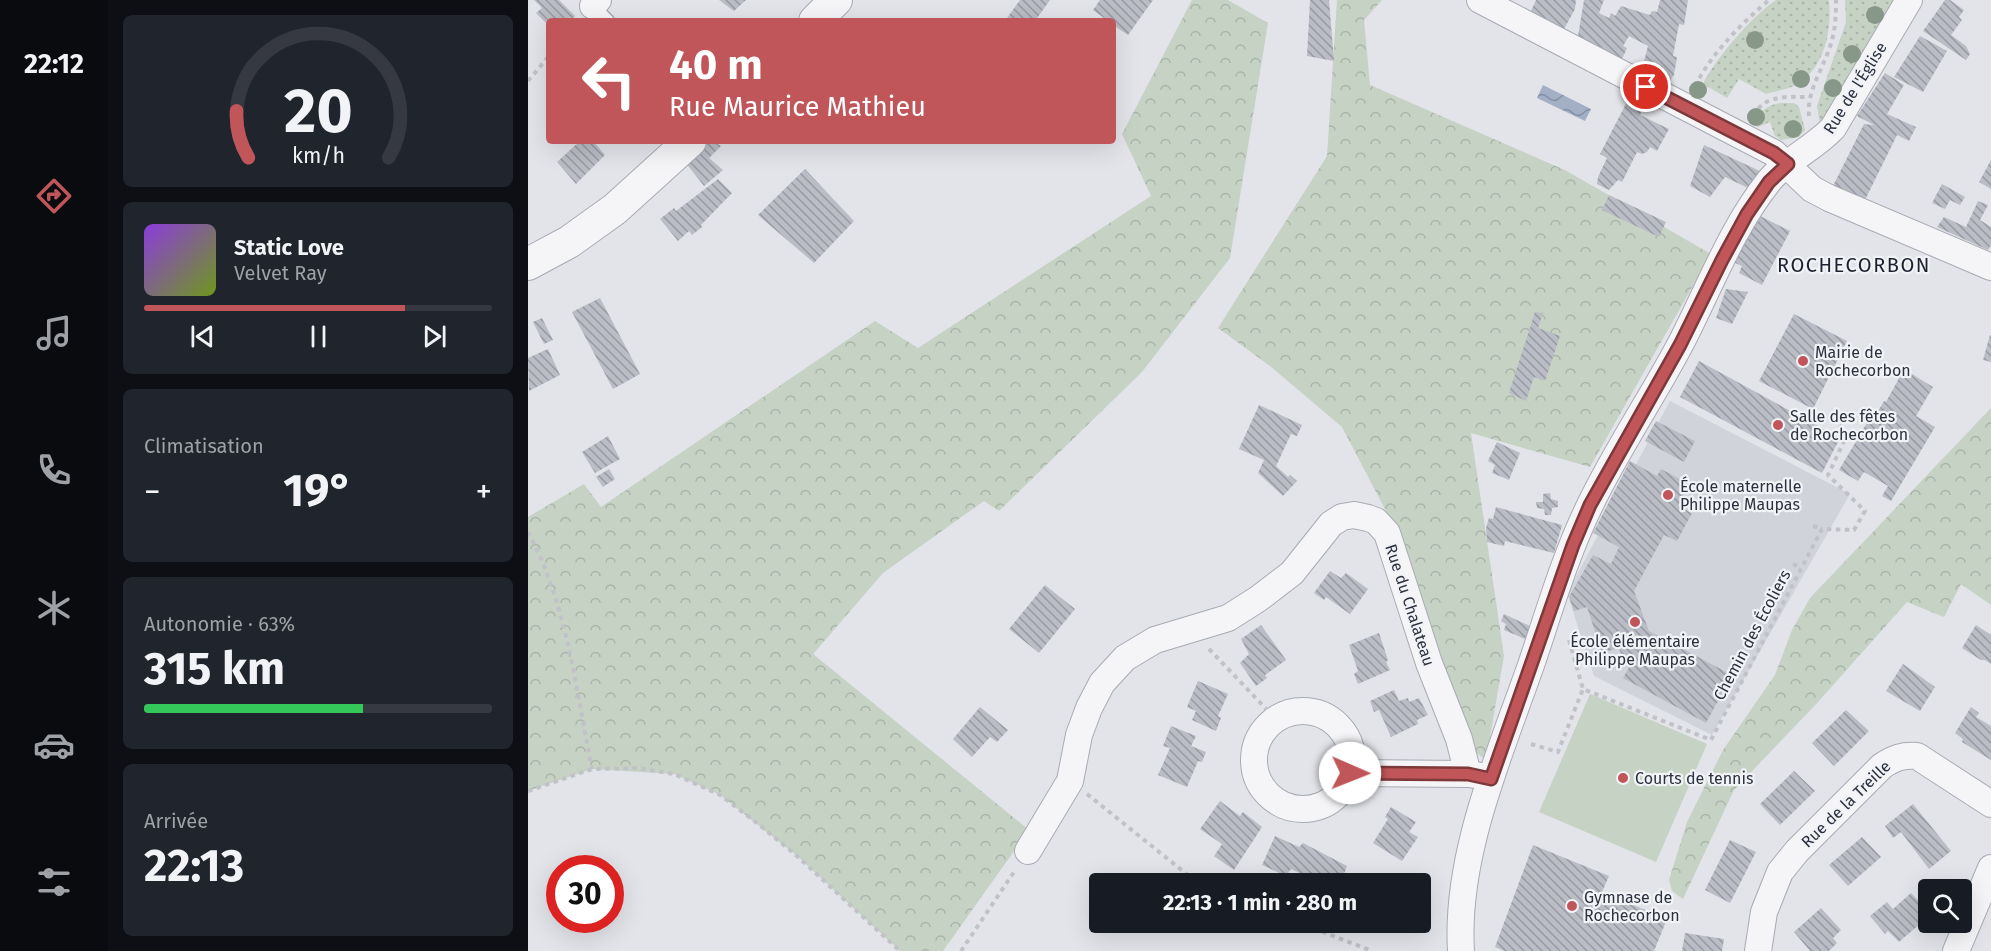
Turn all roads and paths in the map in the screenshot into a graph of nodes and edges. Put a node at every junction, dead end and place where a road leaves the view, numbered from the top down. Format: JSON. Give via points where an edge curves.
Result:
{"nodes":[{"id":1,"x":836,"y":0,"type":"edge"},
{"id":2,"x":1480,"y":0,"type":"edge"},
{"id":3,"x":1769,"y":0,"type":"edge"},
{"id":4,"x":1836,"y":0,"type":"edge"},
{"id":5,"x":1909,"y":0,"type":"edge"},
{"id":6,"x":818,"y":18,"type":"edge"},
{"id":7,"x":546,"y":60,"type":"edge"},
{"id":8,"x":528,"y":81,"type":"edge"},
{"id":9,"x":1809,"y":97,"type":"junction"},
{"id":10,"x":1683,"y":108,"type":"junction"},
{"id":11,"x":1741,"y":138,"type":"junction"},
{"id":12,"x":1821,"y":141,"type":"junction"},
{"id":13,"x":687,"y":144,"type":"edge"},
{"id":14,"x":1788,"y":164,"type":"junction"},
{"id":15,"x":528,"y":264,"type":"edge"},
{"id":16,"x":1991,"y":267,"type":"edge"},
{"id":17,"x":1832,"y":416,"type":"dead end"},
{"id":18,"x":1813,"y":526,"type":"dead end"},
{"id":19,"x":1822,"y":529,"type":"junction"},
{"id":20,"x":528,"y":532,"type":"edge"},
{"id":21,"x":1793,"y":564,"type":"dead end"},
{"id":22,"x":1801,"y":568,"type":"junction"},
{"id":23,"x":1190,"y":629,"type":"junction"},
{"id":24,"x":1569,"y":640,"type":"dead end"},
{"id":25,"x":1583,"y":688,"type":"junction"},
{"id":26,"x":1276,"y":719,"type":"junction"},
{"id":27,"x":1531,"y":744,"type":"dead end"},
{"id":28,"x":592,"y":769,"type":"junction"},
{"id":29,"x":1350,"y":773,"type":"junction"},
{"id":30,"x":1480,"y":777,"type":"junction"},
{"id":31,"x":1070,"y":781,"type":"junction"},
{"id":32,"x":528,"y":791,"type":"edge"},
{"id":33,"x":1991,"y":804,"type":"edge"},
{"id":34,"x":1028,"y":851,"type":"joint"},
{"id":35,"x":1991,"y":868,"type":"edge"},
{"id":36,"x":1185,"y":873,"type":"edge"},
{"id":37,"x":1325,"y":933,"type":"edge"},
{"id":38,"x":900,"y":951,"type":"edge"},
{"id":39,"x":961,"y":951,"type":"edge"},
{"id":40,"x":1372,"y":951,"type":"edge"},
{"id":41,"x":1461,"y":951,"type":"edge"},
{"id":42,"x":1758,"y":951,"type":"edge"},
{"id":43,"x":1956,"y":951,"type":"edge"}],
"edges":[{"from":1,"to":6,"type":"street"},
{"from":2,"to":10,"type":"street"},
{"from":3,"to":10,"type":"path","via":[[1719,51]]},
{"from":4,"to":9,"type":"path","via":[[1836,25],[1829,51]]},
{"from":5,"to":12,"type":"street","name":"Rue de l'Église","via":[[1848,104]]},
{"from":7,"to":8,"type":"path"},
{"from":9,"to":11,"type":"path","via":[[1768,100],[1757,109]]},
{"from":9,"to":12,"type":"path","via":[[1809,115],[1814,133]]},
{"from":10,"to":11,"type":"street"},
{"from":11,"to":14,"type":"street"},
{"from":12,"to":14,"type":"street","name":"Rue de l'Église"},
{"from":13,"to":15,"type":"street","via":[[615,209],[569,242]]},
{"from":14,"to":16,"type":"street","via":[[1812,189],[1829,198]]},
{"from":14,"to":30,"type":"street","name":"Rue de l'Église","via":[[1769,182],[1747,214],[1680,345],[1590,505]]},
{"from":17,"to":19,"type":"path","via":[[1847,435],[1828,474],[1865,511],[1854,530]]},
{"from":18,"to":19,"type":"path"},
{"from":19,"to":22,"type":"path","name":"Chemin des Écoliers"},
{"from":20,"to":28,"type":"path","via":[[549,575]]},
{"from":21,"to":22,"type":"path"},
{"from":22,"to":25,"type":"path","name":"Chemin des Écoliers","via":[[1711,740]]},
{"from":23,"to":26,"type":"path"},
{"from":23,"to":30,"type":"street","name":"Rue du Chalateau","via":[[1228,618],[1258,599],[1292,573],[1331,524],[1342,517],[1354,515],[1376,521],[1387,533],[1429,663],[1459,739]]},
{"from":23,"to":31,"type":"street","name":"Rue du Chalateau","via":[[1155,640],[1125,658],[1102,683],[1079,735]]},
{"from":24,"to":25,"type":"path"},
{"from":25,"to":27,"type":"path","via":[[1558,752]]},
{"from":26,"to":29,"type":"street","via":[[1298,711],[1328,718],[1348,742],[1352,757]]},
{"from":26,"to":29,"type":"street","via":[[1259,736],[1254,751],[1259,783],[1270,796],[1300,809],[1316,807],[1343,788]]},
{"from":28,"to":32,"type":"path"},
{"from":28,"to":38,"type":"path","via":[[637,768],[674,774],[720,795],[797,856]]},
{"from":29,"to":30,"type":"street"},
{"from":30,"to":41,"type":"street","name":"Rue de l'Église","via":[[1461,906]]},
{"from":31,"to":34,"type":"street","name":"Rue du Chalateau"},
{"from":31,"to":36,"type":"path"},
{"from":33,"to":42,"type":"street","name":"Rue de la Treille","via":[[1917,756],[1905,755],[1882,766],[1780,872],[1764,912]]},
{"from":34,"to":39,"type":"path"},
{"from":35,"to":43,"type":"street"},
{"from":37,"to":40,"type":"path"}]}
